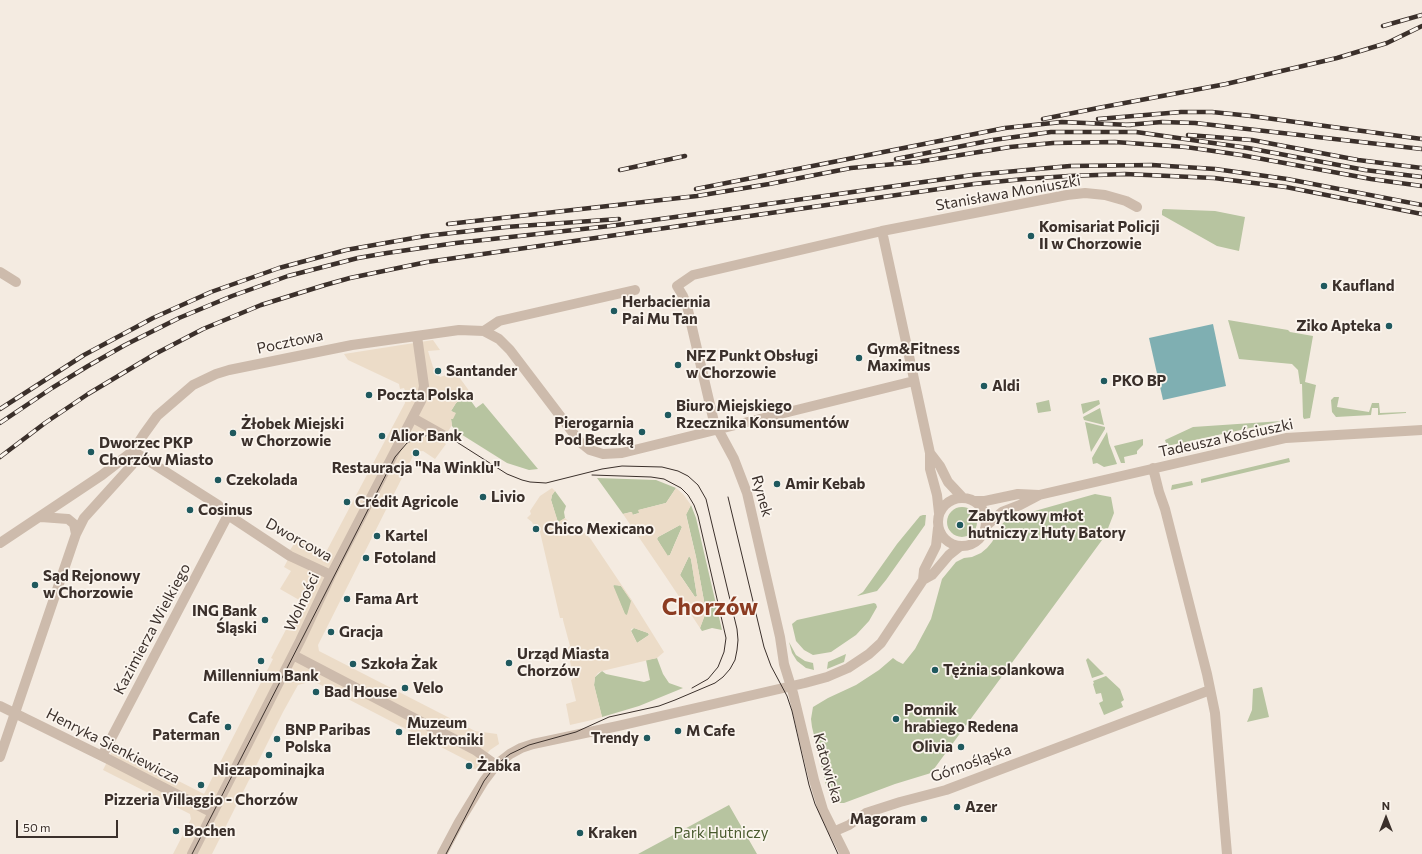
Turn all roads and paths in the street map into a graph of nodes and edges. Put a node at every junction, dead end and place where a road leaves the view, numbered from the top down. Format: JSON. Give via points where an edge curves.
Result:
{"nodes":[{"id":1,"x":1137,"y":207,"type":"dead end"},
{"id":2,"x":882,"y":231,"type":"junction"},
{"id":3,"x":0,"y":272,"type":"edge"},
{"id":4,"x":16,"y":282,"type":"dead end"},
{"id":5,"x":635,"y":290,"type":"dead end"},
{"id":6,"x":484,"y":331,"type":"junction"},
{"id":7,"x":417,"y":336,"type":"junction"},
{"id":8,"x":914,"y":381,"type":"junction"},
{"id":9,"x":413,"y":418,"type":"junction"},
{"id":10,"x":718,"y":429,"type":"junction"},
{"id":11,"x":1422,"y":430,"type":"edge"},
{"id":12,"x":445,"y":436,"type":"dead end"},
{"id":13,"x":134,"y":451,"type":"junction"},
{"id":14,"x":930,"y":453,"type":"junction"},
{"id":15,"x":1153,"y":468,"type":"junction"},
{"id":16,"x":1039,"y":495,"type":"junction"},
{"id":17,"x":963,"y":498,"type":"junction"},
{"id":18,"x":973,"y":501,"type":"junction"},
{"id":19,"x":939,"y":513,"type":"junction"},
{"id":20,"x":228,"y":515,"type":"junction"},
{"id":21,"x":41,"y":517,"type":"junction"},
{"id":22,"x":986,"y":526,"type":"junction"},
{"id":23,"x":938,"y":528,"type":"junction"},
{"id":24,"x":76,"y":534,"type":"junction"},
{"id":25,"x":0,"y":543,"type":"edge"},
{"id":26,"x":959,"y":547,"type":"junction"},
{"id":27,"x":330,"y":575,"type":"junction"},
{"id":28,"x":923,"y":580,"type":"junction"},
{"id":29,"x":293,"y":655,"type":"junction"},
{"id":30,"x":791,"y":687,"type":"junction"},
{"id":31,"x":1210,"y":690,"type":"junction"},
{"id":32,"x":0,"y":706,"type":"edge"},
{"id":33,"x":16,"y":713,"type":"junction"},
{"id":34,"x":102,"y":756,"type":"junction"},
{"id":35,"x":0,"y":757,"type":"edge"},
{"id":36,"x":496,"y":765,"type":"junction"},
{"id":37,"x":213,"y":813,"type":"junction"},
{"id":38,"x":833,"y":832,"type":"junction"},
{"id":39,"x":192,"y":854,"type":"edge"},
{"id":40,"x":442,"y":854,"type":"edge"},
{"id":41,"x":845,"y":854,"type":"edge"},
{"id":42,"x":1227,"y":854,"type":"edge"}],
"edges":[{"from":1,"to":2,"type":"street","name":"Stanisława Moniuszki","via":[[1105,195],[1085,193]]},
{"from":2,"to":8,"type":"street"},
{"from":2,"to":10,"type":"street","name":"Stanisława Moniuszki","via":[[693,275],[677,286],[686,303],[712,416]]},
{"from":3,"to":4,"type":"street"},
{"from":5,"to":6,"type":"street","via":[[499,321]]},
{"from":6,"to":7,"type":"street","name":"Pocztowa","via":[[459,330]]},
{"from":6,"to":10,"type":"street","via":[[505,345],[574,435],[593,451],[618,454]]},
{"from":7,"to":9,"type":"street","name":"Wolności","via":[[424,386],[421,401]]},
{"from":7,"to":13,"type":"street","name":"Pocztowa","via":[[352,345],[216,374],[192,385],[157,416]]},
{"from":8,"to":10,"type":"street"},
{"from":8,"to":14,"type":"street"},
{"from":9,"to":12,"type":"street"},
{"from":9,"to":27,"type":"street","name":"Wolności"},
{"from":10,"to":30,"type":"street","name":"Rynek","via":[[734,459],[746,491]]},
{"from":11,"to":15,"type":"street","name":"Tadeusza Kościuszki","via":[[1286,438]]},
{"from":13,"to":20,"type":"street","name":"Dworcowa","via":[[218,505]]},
{"from":13,"to":21,"type":"street"},
{"from":13,"to":24,"type":"street","via":[[132,465],[84,518]]},
{"from":14,"to":17,"type":"street","via":[[948,482]]},
{"from":14,"to":19,"type":"street","via":[[930,469]]},
{"from":15,"to":16,"type":"street","name":"Tadeusza Kościuszki"},
{"from":15,"to":31,"type":"street"},
{"from":16,"to":18,"type":"street","name":"Tadeusza Kościuszki","via":[[1018,494]]},
{"from":16,"to":22,"type":"street","name":"Tadeusza Kościuszki","via":[[1002,512]]},
{"from":17,"to":18,"type":"street"},
{"from":17,"to":19,"type":"street","via":[[946,503]]},
{"from":18,"to":22,"type":"street","via":[[979,504],[985,513]]},
{"from":19,"to":23,"type":"street"},
{"from":20,"to":27,"type":"street","name":"Dworcowa","via":[[290,556]]},
{"from":20,"to":34,"type":"street","name":"Kazimierza Wielkiego"},
{"from":21,"to":24,"type":"street","via":[[68,519],[74,524]]},
{"from":21,"to":25,"type":"street"},
{"from":22,"to":26,"type":"street","via":[[977,541]]},
{"from":23,"to":26,"type":"street","via":[[944,538]]},
{"from":23,"to":28,"type":"street","via":[[936,546],[924,570]]},
{"from":24,"to":33,"type":"street"},
{"from":26,"to":28,"type":"street","via":[[932,575]]},
{"from":27,"to":29,"type":"street","name":"Wolności"},
{"from":28,"to":30,"type":"street","via":[[885,638],[869,654],[838,673]]},
{"from":29,"to":36,"type":"street","via":[[475,750]]},
{"from":29,"to":37,"type":"street","name":"Wolności"},
{"from":30,"to":36,"type":"street","via":[[529,745],[510,754]]},
{"from":30,"to":38,"type":"street","name":"Katowicka","via":[[814,780]]},
{"from":31,"to":38,"type":"street","name":"Górnośląska","via":[[946,790],[866,813]]},
{"from":31,"to":42,"type":"street","via":[[1215,713]]},
{"from":32,"to":33,"type":"street","name":"Henryka Sienkiewicza"},
{"from":33,"to":34,"type":"street","name":"Henryka Sienkiewicza"},
{"from":33,"to":35,"type":"street"},
{"from":34,"to":37,"type":"street","name":"Henryka Sienkiewicza"},
{"from":36,"to":40,"type":"street","via":[[459,822]]},
{"from":37,"to":39,"type":"street","name":"Wolności"},
{"from":38,"to":41,"type":"street","name":"Katowicka"}]}
